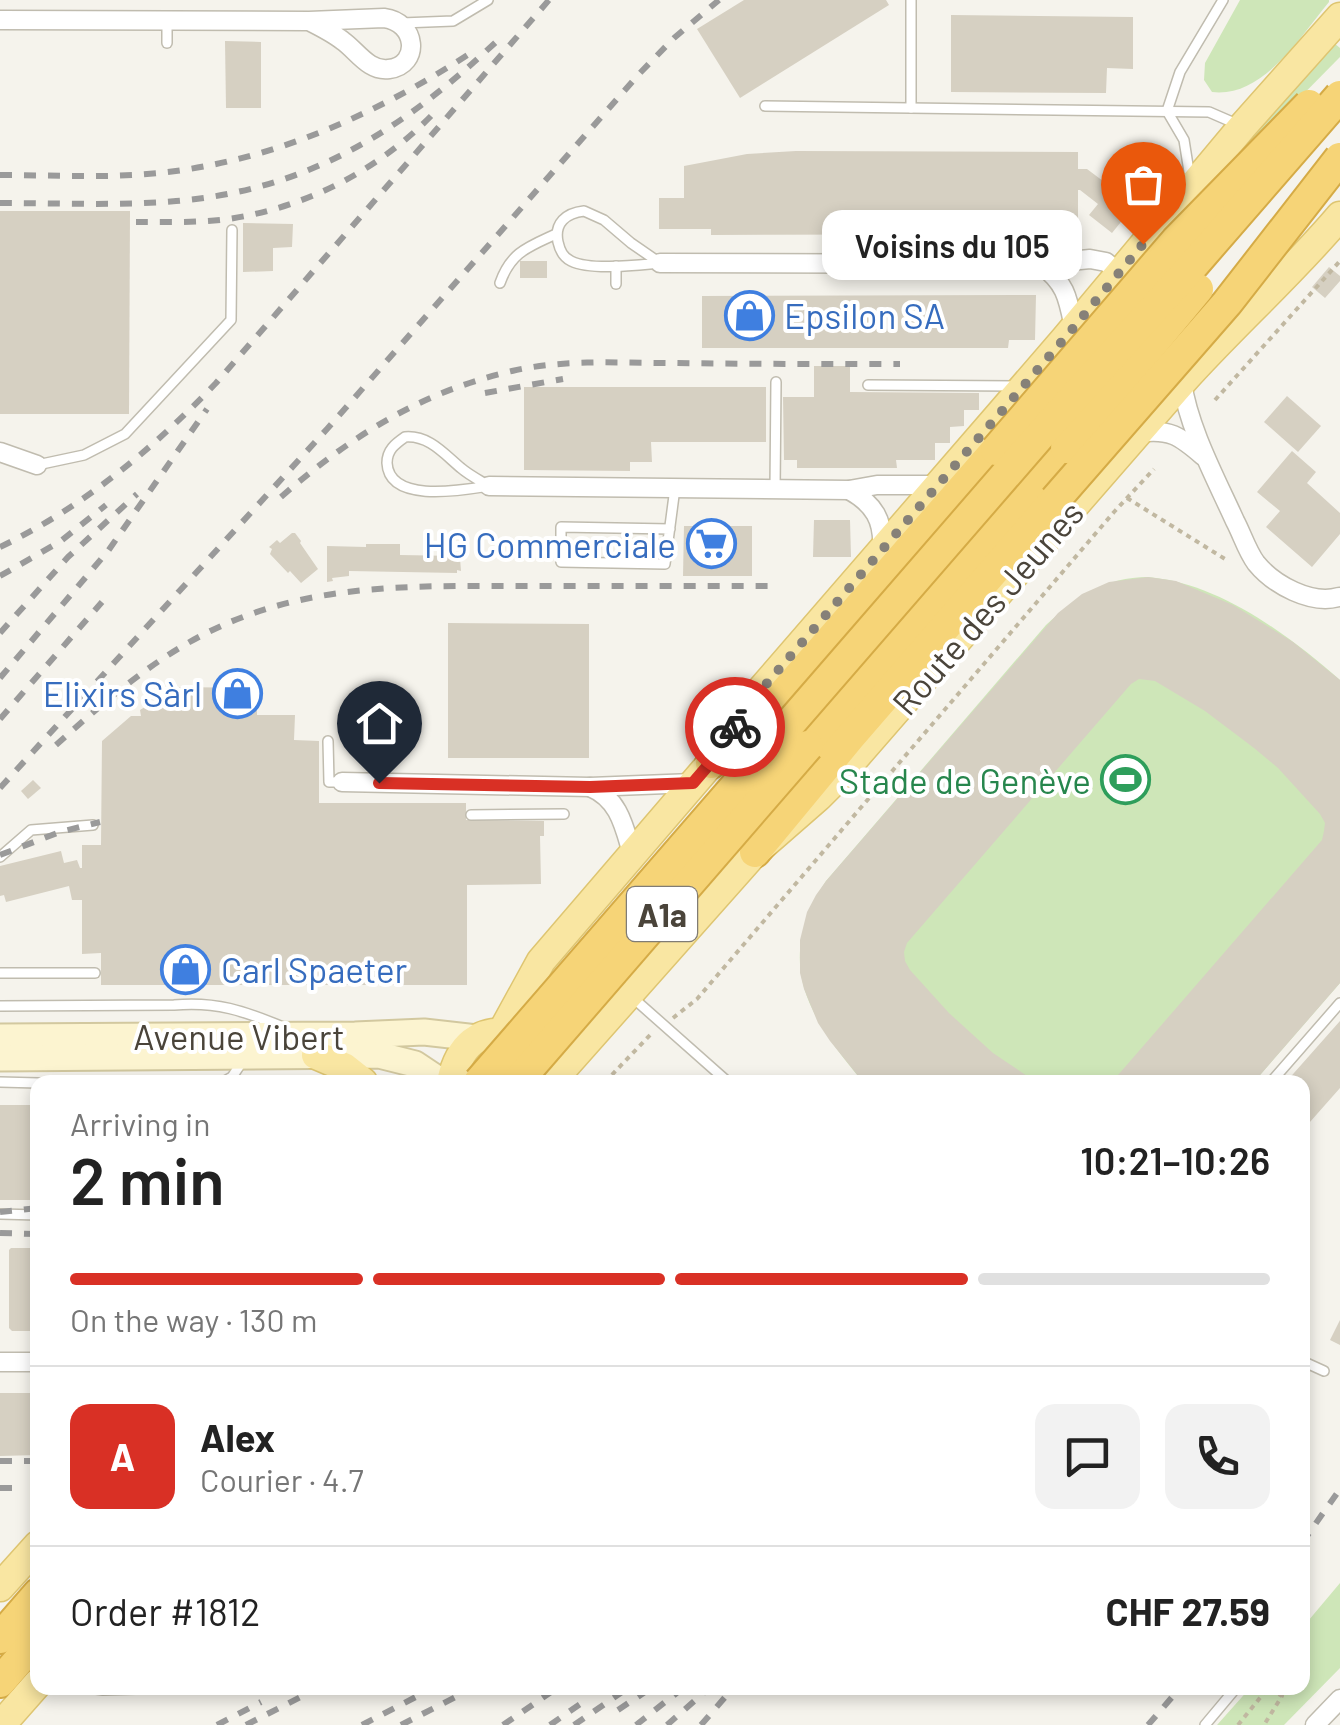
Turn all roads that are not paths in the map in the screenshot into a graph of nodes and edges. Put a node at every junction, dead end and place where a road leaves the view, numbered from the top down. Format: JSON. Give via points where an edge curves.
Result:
{"nodes":[{"id":1,"x":488,"y":0,"type":"edge"},
{"id":2,"x":911,"y":0,"type":"edge"},
{"id":3,"x":1222,"y":0,"type":"edge"},
{"id":4,"x":1340,"y":17,"type":"edge"},
{"id":5,"x":167,"y":19,"type":"junction"},
{"id":6,"x":0,"y":20,"type":"edge"},
{"id":7,"x":309,"y":22,"type":"junction"},
{"id":8,"x":400,"y":23,"type":"junction"},
{"id":9,"x":167,"y":42,"type":"dead end"},
{"id":10,"x":1340,"y":76,"type":"edge"},
{"id":11,"x":1340,"y":96,"type":"edge"},
{"id":12,"x":764,"y":106,"type":"dead end"},
{"id":13,"x":912,"y":108,"type":"junction"},
{"id":14,"x":1167,"y":111,"type":"junction"},
{"id":15,"x":1340,"y":126,"type":"edge"},
{"id":16,"x":1242,"y":127,"type":"junction"},
{"id":17,"x":1340,"y":158,"type":"edge"},
{"id":18,"x":1191,"y":188,"type":"junction"},
{"id":19,"x":1332,"y":226,"type":"edge"},
{"id":20,"x":232,"y":230,"type":"dead end"},
{"id":21,"x":556,"y":234,"type":"junction"},
{"id":22,"x":660,"y":263,"type":"junction"},
{"id":23,"x":1040,"y":264,"type":"junction"},
{"id":24,"x":616,"y":266,"type":"junction"},
{"id":25,"x":1119,"y":273,"type":"junction"},
{"id":26,"x":500,"y":283,"type":"dead end"},
{"id":27,"x":616,"y":284,"type":"dead end"},
{"id":28,"x":1074,"y":328,"type":"junction"},
{"id":29,"x":1211,"y":350,"type":"junction"},
{"id":30,"x":776,"y":382,"type":"dead end"},
{"id":31,"x":1182,"y":382,"type":"junction"},
{"id":32,"x":868,"y":386,"type":"dead end"},
{"id":33,"x":1023,"y":386,"type":"junction"},
{"id":34,"x":1137,"y":433,"type":"junction"},
{"id":35,"x":0,"y":452,"type":"edge"},
{"id":36,"x":1206,"y":459,"type":"junction"},
{"id":37,"x":37,"y":465,"type":"joint"},
{"id":38,"x":938,"y":485,"type":"junction"},
{"id":39,"x":489,"y":486,"type":"junction"},
{"id":40,"x":676,"y":488,"type":"junction"},
{"id":41,"x":775,"y":489,"type":"junction"},
{"id":42,"x":849,"y":490,"type":"junction"},
{"id":43,"x":670,"y":529,"type":"junction"},
{"id":44,"x":882,"y":550,"type":"junction"},
{"id":45,"x":1340,"y":596,"type":"edge"},
{"id":46,"x":328,"y":741,"type":"dead end"},
{"id":47,"x":702,"y":773,"type":"junction"},
{"id":48,"x":342,"y":782,"type":"joint"},
{"id":49,"x":590,"y":787,"type":"junction"},
{"id":50,"x":564,"y":814,"type":"dead end"},
{"id":51,"x":471,"y":815,"type":"dead end"},
{"id":52,"x":94,"y":825,"type":"dead end"},
{"id":53,"x":754,"y":852,"type":"junction"},
{"id":54,"x":632,"y":853,"type":"junction"},
{"id":55,"x":0,"y":856,"type":"edge"},
{"id":56,"x":0,"y":973,"type":"edge"},
{"id":57,"x":95,"y":973,"type":"dead end"},
{"id":58,"x":630,"y":996,"type":"junction"},
{"id":59,"x":1340,"y":1003,"type":"edge"},
{"id":60,"x":0,"y":1006,"type":"edge"},
{"id":61,"x":490,"y":1035,"type":"junction"},
{"id":62,"x":0,"y":1036,"type":"edge"},
{"id":63,"x":310,"y":1045,"type":"junction"},
{"id":64,"x":0,"y":1058,"type":"edge"},
{"id":65,"x":234,"y":1074,"type":"edge"},
{"id":66,"x":354,"y":1075,"type":"edge"},
{"id":67,"x":432,"y":1075,"type":"edge"},
{"id":68,"x":454,"y":1075,"type":"edge"},
{"id":69,"x":484,"y":1075,"type":"edge"},
{"id":70,"x":523,"y":1075,"type":"edge"},
{"id":71,"x":549,"y":1075,"type":"edge"},
{"id":72,"x":557,"y":1075,"type":"edge"},
{"id":73,"x":720,"y":1075,"type":"edge"},
{"id":74,"x":1277,"y":1075,"type":"edge"},
{"id":75,"x":0,"y":1082,"type":"edge"},
{"id":76,"x":30,"y":1082,"type":"edge"},
{"id":77,"x":0,"y":1214,"type":"edge"},
{"id":78,"x":30,"y":1214,"type":"edge"},
{"id":79,"x":0,"y":1362,"type":"edge"},
{"id":80,"x":30,"y":1362,"type":"edge"},
{"id":81,"x":1310,"y":1365,"type":"edge"},
{"id":82,"x":1324,"y":1371,"type":"dead end"},
{"id":83,"x":30,"y":1553,"type":"edge"},
{"id":84,"x":30,"y":1571,"type":"edge"},
{"id":85,"x":0,"y":1589,"type":"edge"},
{"id":86,"x":30,"y":1603,"type":"edge"},
{"id":87,"x":0,"y":1638,"type":"edge"},
{"id":88,"x":30,"y":1647,"type":"edge"},
{"id":89,"x":0,"y":1682,"type":"edge"},
{"id":90,"x":30,"y":1692,"type":"edge"},
{"id":91,"x":1230,"y":1695,"type":"edge"},
{"id":92,"x":1340,"y":1699,"type":"edge"},
{"id":93,"x":1,"y":1725,"type":"edge"},
{"id":94,"x":1205,"y":1725,"type":"edge"},
{"id":95,"x":1315,"y":1725,"type":"edge"}],
"edges":[{"from":1,"to":8,"type":"lane","via":[[453,20]]},
{"from":2,"to":13,"type":"lane"},
{"from":3,"to":14,"type":"lane","via":[[1180,72]]},
{"from":4,"to":16,"type":"main road"},
{"from":5,"to":6,"type":"street"},
{"from":5,"to":7,"type":"street"},
{"from":5,"to":9,"type":"lane"},
{"from":7,"to":8,"type":"street"},
{"from":7,"to":8,"type":"street","via":[[384,70],[410,52],[410,36]]},
{"from":10,"to":47,"type":"highway","bridge":true,"via":[[1176,241],[777,701]]},
{"from":11,"to":69,"type":"highway","number":"A1a","bridge":true},
{"from":12,"to":13,"type":"lane"},
{"from":13,"to":14,"type":"lane"},
{"from":14,"to":16,"type":"lane","via":[[1208,112]]},
{"from":14,"to":18,"type":"lane","via":[[1184,140]]},
{"from":15,"to":70,"type":"highway","number":"A1a","bridge":true},
{"from":16,"to":18,"type":"main road"},
{"from":17,"to":53,"type":"highway","bridge":true,"via":[[1227,302]]},
{"from":18,"to":25,"type":"main road"},
{"from":19,"to":29,"type":"main road","name":"Route des Jeunes"},
{"from":20,"to":37,"type":"lane","via":[[231,320],[125,434],[84,455]]},
{"from":21,"to":22,"type":"lane","via":[[560,220],[584,211]]},
{"from":21,"to":24,"type":"lane","via":[[560,250],[576,264]]},
{"from":21,"to":26,"type":"lane","via":[[526,248],[506,266]]},
{"from":22,"to":23,"type":"street"},
{"from":22,"to":24,"type":"lane"},
{"from":23,"to":25,"type":"street","via":[[1090,259]]},
{"from":23,"to":28,"type":"street","via":[[1064,290]]},
{"from":24,"to":27,"type":"lane"},
{"from":25,"to":28,"type":"main road"},
{"from":25,"to":29,"type":"main road"},
{"from":28,"to":33,"type":"main road"},
{"from":29,"to":31,"type":"main road","name":"Route des Jeunes"},
{"from":30,"to":41,"type":"lane"},
{"from":31,"to":34,"type":"main road","name":"Route des Jeunes"},
{"from":31,"to":36,"type":"street"},
{"from":32,"to":33,"type":"lane"},
{"from":33,"to":38,"type":"main road"},
{"from":34,"to":36,"type":"street","via":[[1175,434]]},
{"from":34,"to":53,"type":"main road","name":"Route des Jeunes","via":[[839,776]]},
{"from":35,"to":37,"type":"street"},
{"from":36,"to":45,"type":"street","via":[[1253,559],[1289,588],[1327,600]]},
{"from":38,"to":42,"type":"street"},
{"from":38,"to":44,"type":"main road"},
{"from":39,"to":39,"type":"lane","via":[[415,496],[396,482],[387,460],[392,446],[420,438]]},
{"from":39,"to":40,"type":"street"},
{"from":40,"to":41,"type":"street"},
{"from":40,"to":43,"type":"lane"},
{"from":41,"to":42,"type":"street"},
{"from":42,"to":44,"type":"street","via":[[878,514]]},
{"from":43,"to":43,"type":"lane","via":[[665,564],[561,562],[560,528]]},
{"from":44,"to":47,"type":"main road","via":[[762,689]]},
{"from":46,"to":48,"type":"lane","via":[[328,782]]},
{"from":47,"to":49,"type":"street"},
{"from":47,"to":54,"type":"main road"},
{"from":48,"to":49,"type":"street"},
{"from":49,"to":54,"type":"street","via":[[620,813]]},
{"from":50,"to":51,"type":"lane"},
{"from":52,"to":55,"type":"lane","via":[[31,830]]},
{"from":53,"to":58,"type":"main road","name":"Route des Jeunes"},
{"from":54,"to":61,"type":"main road","via":[[540,961]]},
{"from":56,"to":57,"type":"lane"},
{"from":58,"to":72,"type":"main road","name":"Route des Jeunes"},
{"from":58,"to":73,"type":"lane"},
{"from":59,"to":74,"type":"lane"},
{"from":60,"to":63,"type":"lane","via":[[200,1003],[238,1009]]},
{"from":61,"to":63,"type":"main road","name":"Avenue Vibert","via":[[424,1032]]},
{"from":61,"to":68,"type":"main road","via":[[467,1046]]},
{"from":61,"to":71,"type":"main road","via":[[527,1039],[545,1058]]},
{"from":62,"to":63,"type":"main road","name":"Avenue Vibert"},
{"from":63,"to":65,"type":"main road","name":"Avenue Vibert"},
{"from":63,"to":66,"type":"main road"},
{"from":63,"to":67,"type":"main road","name":"Avenue Vibert","via":[[399,1058]]},
{"from":64,"to":65,"type":"main road","name":"Avenue Vibert"},
{"from":75,"to":76,"type":"lane"},
{"from":77,"to":78,"type":"lane"},
{"from":79,"to":80,"type":"street"},
{"from":81,"to":82,"type":"lane"},
{"from":83,"to":85,"type":"main road"},
{"from":84,"to":85,"type":"main road"},
{"from":86,"to":87,"type":"highway"},
{"from":88,"to":89,"type":"highway"},
{"from":90,"to":93,"type":"main road"},
{"from":91,"to":94,"type":"lane"},
{"from":92,"to":95,"type":"street"}]}
